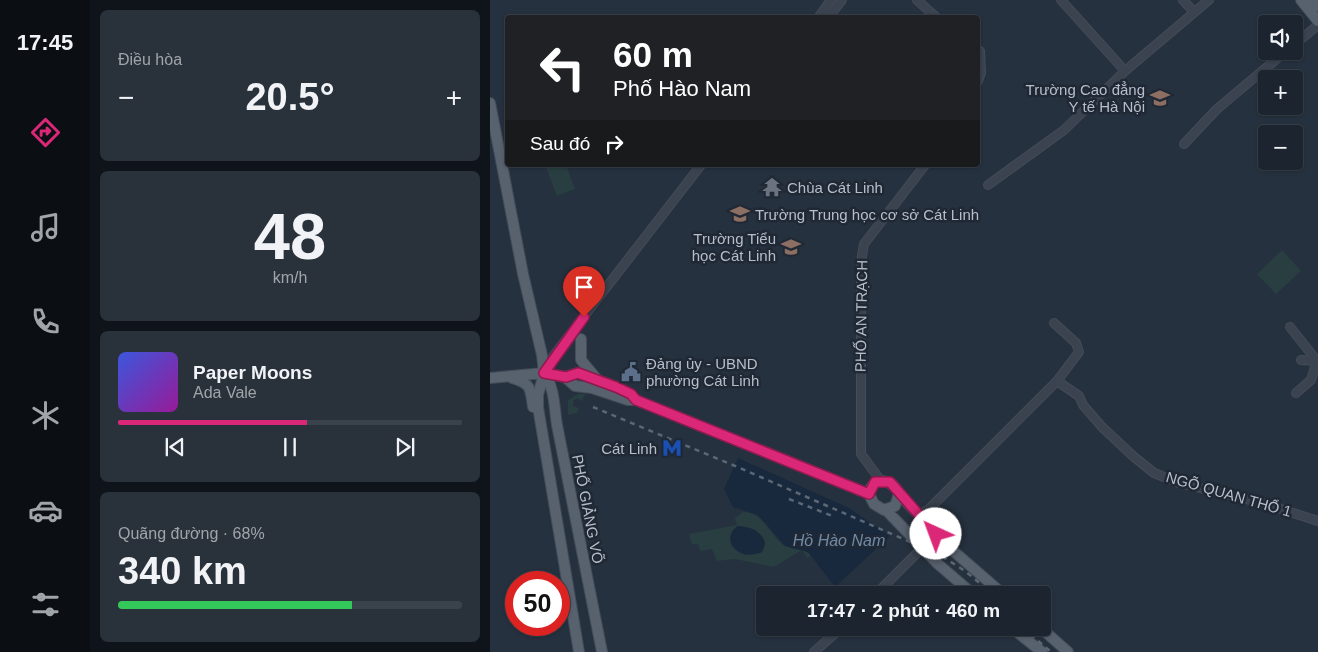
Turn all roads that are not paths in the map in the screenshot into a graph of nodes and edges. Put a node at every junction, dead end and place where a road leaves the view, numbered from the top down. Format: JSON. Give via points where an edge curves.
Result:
{"nodes":[{"id":1,"x":832,"y":0,"type":"edge"},
{"id":2,"x":842,"y":0,"type":"edge"},
{"id":3,"x":917,"y":0,"type":"edge"},
{"id":4,"x":1061,"y":0,"type":"edge"},
{"id":5,"x":1183,"y":0,"type":"edge"},
{"id":6,"x":1209,"y":0,"type":"edge"},
{"id":7,"x":1301,"y":0,"type":"edge"},
{"id":8,"x":1313,"y":0,"type":"edge"},
{"id":9,"x":1318,"y":6,"type":"edge"},
{"id":10,"x":1194,"y":12,"type":"junction"},
{"id":11,"x":820,"y":15,"type":"edge"},
{"id":12,"x":830,"y":15,"type":"edge"},
{"id":13,"x":934,"y":15,"type":"edge"},
{"id":14,"x":1318,"y":23,"type":"edge"},
{"id":15,"x":1303,"y":37,"type":"edge"},
{"id":16,"x":980,"y":51,"type":"edge"},
{"id":17,"x":1275,"y":60,"type":"edge"},
{"id":18,"x":1125,"y":70,"type":"junction"},
{"id":19,"x":980,"y":76,"type":"edge"},
{"id":20,"x":490,"y":103,"type":"edge"},
{"id":21,"x":1184,"y":144,"type":"dead end"},
{"id":22,"x":699,"y":167,"type":"edge"},
{"id":23,"x":923,"y":167,"type":"edge"},
{"id":24,"x":988,"y":185,"type":"dead end"},
{"id":25,"x":1054,"y":323,"type":"dead end"},
{"id":26,"x":1290,"y":327,"type":"dead end"},
{"id":27,"x":581,"y":339,"type":"dead end"},
{"id":28,"x":1301,"y":360,"type":"dead end"},
{"id":29,"x":1318,"y":361,"type":"edge"},
{"id":30,"x":544,"y":373,"type":"junction"},
{"id":31,"x":563,"y":376,"type":"junction"},
{"id":32,"x":490,"y":378,"type":"edge"},
{"id":33,"x":509,"y":378,"type":"junction"},
{"id":34,"x":597,"y":379,"type":"junction"},
{"id":35,"x":1057,"y":381,"type":"junction"},
{"id":36,"x":1296,"y":393,"type":"dead end"},
{"id":37,"x":554,"y":396,"type":"junction"},
{"id":38,"x":636,"y":400,"type":"junction"},
{"id":39,"x":540,"y":419,"type":"junction"},
{"id":40,"x":881,"y":481,"type":"junction"},
{"id":41,"x":869,"y":494,"type":"junction"},
{"id":42,"x":899,"y":494,"type":"junction"},
{"id":43,"x":886,"y":510,"type":"junction"},
{"id":44,"x":919,"y":515,"type":"junction"},
{"id":45,"x":1318,"y":521,"type":"edge"},
{"id":46,"x":906,"y":529,"type":"junction"},
{"id":47,"x":936,"y":534,"type":"junction"},
{"id":48,"x":923,"y":547,"type":"junction"},
{"id":49,"x":584,"y":568,"type":"junction"},
{"id":50,"x":566,"y":571,"type":"edge"},
{"id":51,"x":570,"y":571,"type":"edge"},
{"id":52,"x":884,"y":586,"type":"edge"},
{"id":53,"x":964,"y":586,"type":"edge"},
{"id":54,"x":994,"y":586,"type":"edge"},
{"id":55,"x":570,"y":597,"type":"edge"},
{"id":56,"x":832,"y":636,"type":"edge"},
{"id":57,"x":1025,"y":636,"type":"edge"},
{"id":58,"x":1050,"y":636,"type":"edge"},
{"id":59,"x":579,"y":652,"type":"edge"},
{"id":60,"x":602,"y":652,"type":"edge"},
{"id":61,"x":814,"y":652,"type":"edge"},
{"id":62,"x":1042,"y":652,"type":"edge"},
{"id":63,"x":1068,"y":652,"type":"edge"}],
"edges":[{"from":1,"to":11,"type":"street"},
{"from":2,"to":12,"type":"street"},
{"from":3,"to":13,"type":"street"},
{"from":4,"to":18,"type":"street"},
{"from":5,"to":10,"type":"street"},
{"from":6,"to":10,"type":"street"},
{"from":7,"to":14,"type":"main road"},
{"from":8,"to":9,"type":"main road"},
{"from":10,"to":18,"type":"street"},
{"from":14,"to":15,"type":"street"},
{"from":16,"to":19,"type":"street"},
{"from":17,"to":21,"type":"street","via":[[1218,109]]},
{"from":18,"to":24,"type":"street","via":[[1064,130]]},
{"from":20,"to":30,"type":"main road","name":"PHỐ GIẢNG VÕ"},
{"from":22,"to":30,"type":"street"},
{"from":23,"to":40,"type":"street","name":"PHỐ AN TRẠCH","via":[[864,244],[861,262],[860,454]]},
{"from":25,"to":35,"type":"street","via":[[1076,343],[1079,352]]},
{"from":26,"to":29,"type":"street"},
{"from":27,"to":34,"type":"main road","via":[[581,360]]},
{"from":28,"to":29,"type":"street"},
{"from":29,"to":36,"type":"street","via":[[1311,380]]},
{"from":30,"to":31,"type":"main road"},
{"from":30,"to":33,"type":"main road"},
{"from":30,"to":37,"type":"main road","name":"PHỐ GIẢNG VÕ"},
{"from":30,"to":39,"type":"main road","name":"PHỐ GIẢNG VÕ","via":[[538,395]]},
{"from":31,"to":34,"type":"main road","via":[[578,373]]},
{"from":31,"to":37,"type":"main road"},
{"from":31,"to":38,"type":"main road","via":[[575,386]]},
{"from":32,"to":33,"type":"main road"},
{"from":33,"to":39,"type":"main road","via":[[529,386]]},
{"from":34,"to":38,"type":"main road","via":[[631,394]]},
{"from":35,"to":44,"type":"street","via":[[929,509]]},
{"from":35,"to":45,"type":"street","name":"NGÕ QUAN THỔ 1","via":[[1079,396],[1082,405],[1102,427],[1154,472],[1179,483],[1262,503]]},
{"from":37,"to":49,"type":"main road","name":"PHỐ GIẢNG VÕ"},
{"from":38,"to":41,"type":"main road"},
{"from":39,"to":50,"type":"main road","name":"PHỐ GIẢNG VÕ"},
{"from":40,"to":41,"type":"main road","via":[[872,485]]},
{"from":40,"to":42,"type":"main road","via":[[894,485]]},
{"from":41,"to":43,"type":"main road","via":[[876,506]]},
{"from":42,"to":43,"type":"main road","via":[[895,506]]},
{"from":42,"to":44,"type":"main road"},
{"from":43,"to":46,"type":"main road"},
{"from":44,"to":46,"type":"main road"},
{"from":44,"to":47,"type":"main road"},
{"from":46,"to":48,"type":"main road"},
{"from":47,"to":48,"type":"street"},
{"from":47,"to":54,"type":"main road"},
{"from":48,"to":52,"type":"street"},
{"from":48,"to":53,"type":"main road"},
{"from":49,"to":51,"type":"main road"},
{"from":49,"to":60,"type":"main road","name":"PHỐ GIẢNG VÕ"},
{"from":55,"to":59,"type":"main road","name":"PHỐ GIẢNG VÕ"},
{"from":56,"to":61,"type":"street"},
{"from":57,"to":62,"type":"main road"},
{"from":58,"to":63,"type":"main road"}]}
